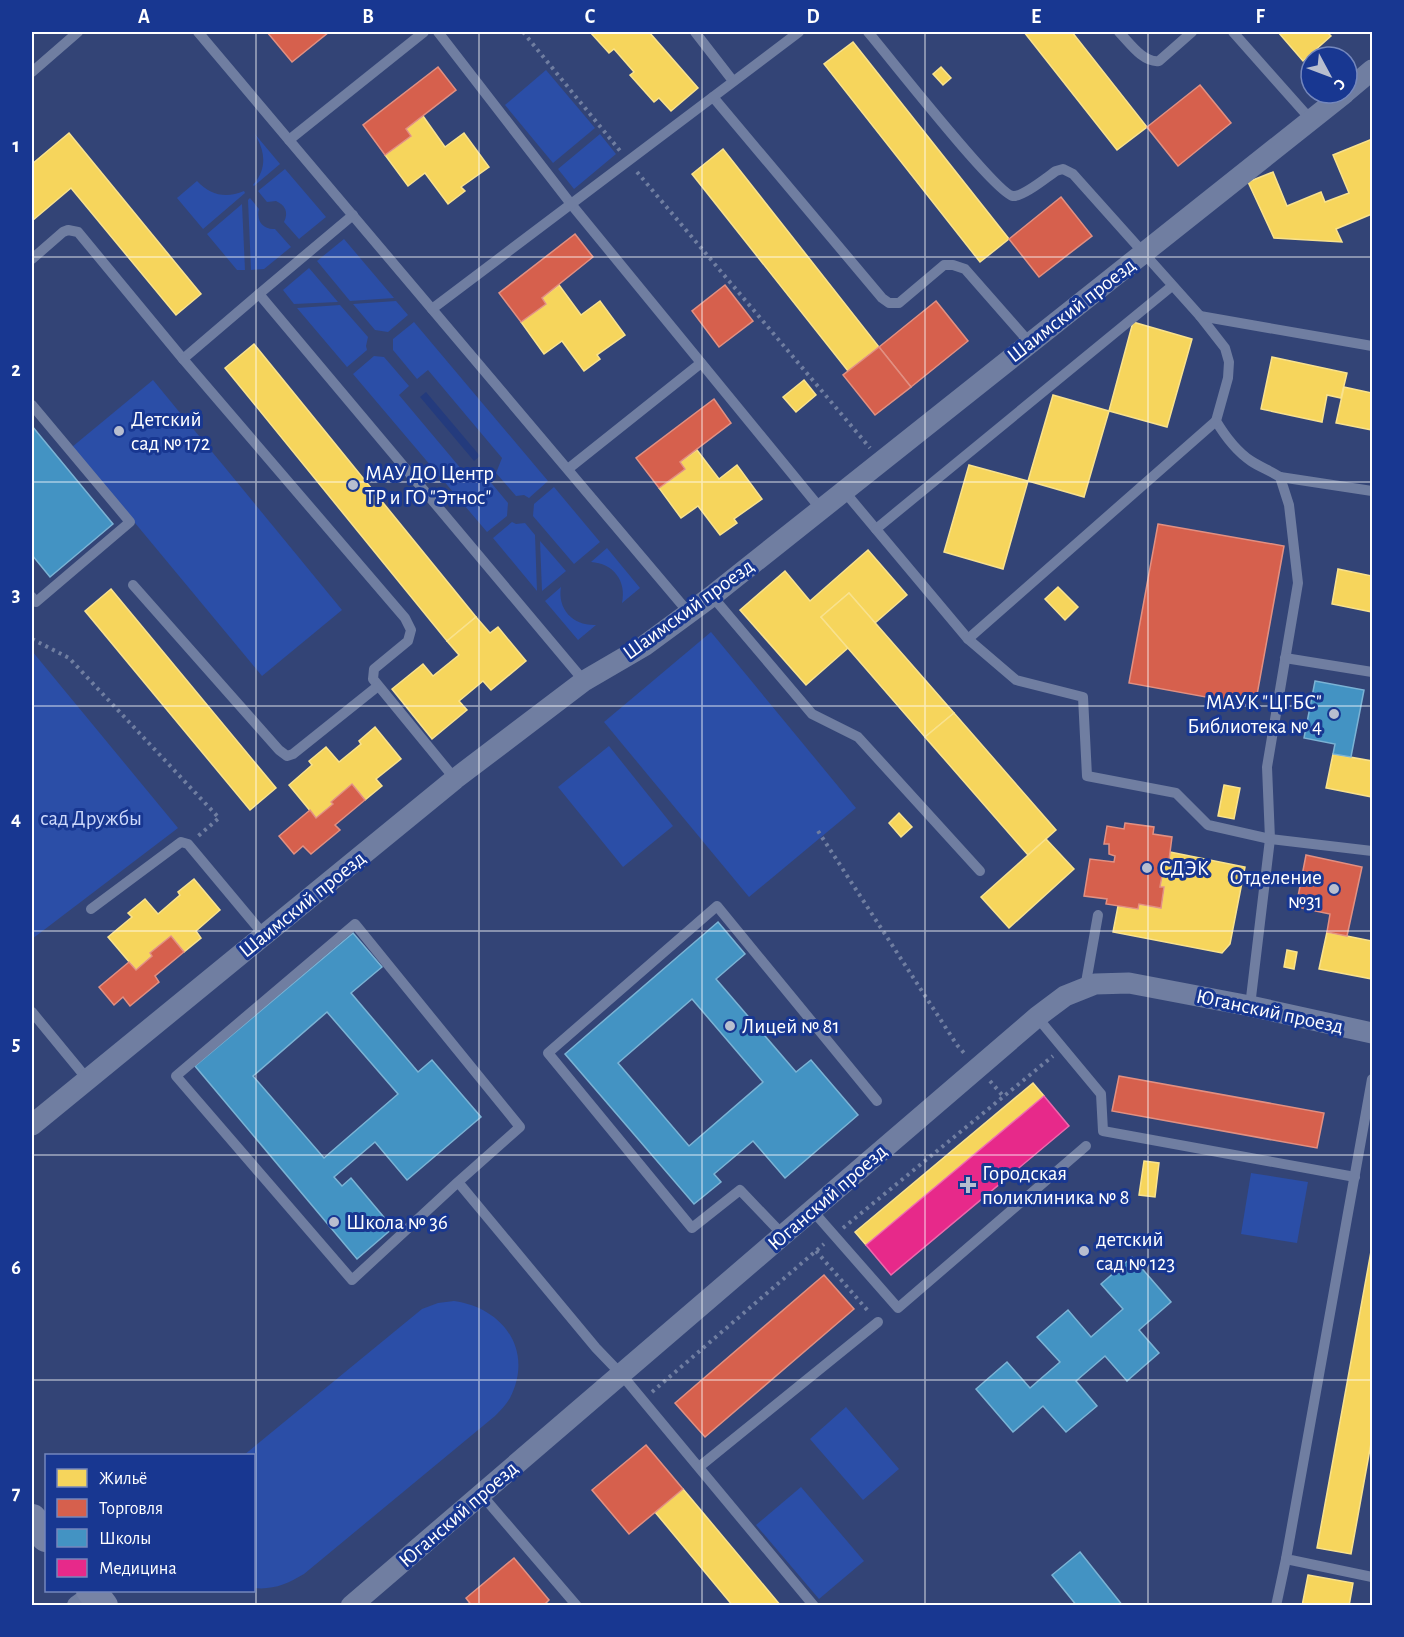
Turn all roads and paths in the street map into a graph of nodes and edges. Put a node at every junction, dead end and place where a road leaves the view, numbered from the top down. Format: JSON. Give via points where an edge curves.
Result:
{"nodes":[{"id":1,"x":78,"y":32,"type":"edge"},
{"id":2,"x":198,"y":32,"type":"edge"},
{"id":3,"x":424,"y":32,"type":"edge"},
{"id":4,"x":438,"y":32,"type":"edge"},
{"id":5,"x":523,"y":32,"type":"edge"},
{"id":6,"x":695,"y":32,"type":"edge"},
{"id":7,"x":799,"y":32,"type":"edge"},
{"id":8,"x":868,"y":32,"type":"edge"},
{"id":9,"x":1119,"y":32,"type":"edge"},
{"id":10,"x":1192,"y":32,"type":"edge"},
{"id":11,"x":1233,"y":32,"type":"edge"},
{"id":12,"x":1372,"y":70,"type":"edge"},
{"id":13,"x":32,"y":72,"type":"edge"},
{"id":14,"x":733,"y":81,"type":"junction"},
{"id":15,"x":1359,"y":81,"type":"edge"},
{"id":16,"x":713,"y":96,"type":"junction"},
{"id":17,"x":1331,"y":105,"type":"edge"},
{"id":18,"x":1312,"y":121,"type":"junction"},
{"id":19,"x":289,"y":140,"type":"junction"},
{"id":20,"x":628,"y":161,"type":"junction"},
{"id":21,"x":571,"y":204,"type":"junction"},
{"id":22,"x":353,"y":215,"type":"junction"},
{"id":23,"x":1143,"y":254,"type":"junction"},
{"id":24,"x":32,"y":259,"type":"edge"},
{"id":25,"x":1172,"y":286,"type":"junction"},
{"id":26,"x":259,"y":294,"type":"junction"},
{"id":27,"x":432,"y":309,"type":"junction"},
{"id":28,"x":1200,"y":316,"type":"junction"},
{"id":29,"x":1030,"y":343,"type":"junction"},
{"id":30,"x":1372,"y":346,"type":"edge"},
{"id":31,"x":183,"y":359,"type":"junction"},
{"id":32,"x":701,"y":363,"type":"junction"},
{"id":33,"x":32,"y":405,"type":"edge"},
{"id":34,"x":1216,"y":421,"type":"junction"},
{"id":35,"x":881,"y":461,"type":"junction"},
{"id":36,"x":567,"y":469,"type":"junction"},
{"id":37,"x":1280,"y":477,"type":"junction"},
{"id":38,"x":844,"y":491,"type":"junction"},
{"id":39,"x":1372,"y":491,"type":"edge"},
{"id":40,"x":820,"y":508,"type":"junction"},
{"id":41,"x":876,"y":529,"type":"junction"},
{"id":42,"x":133,"y":585,"type":"dead end"},
{"id":43,"x":712,"y":596,"type":"junction"},
{"id":44,"x":32,"y":597,"type":"edge"},
{"id":45,"x":689,"y":613,"type":"junction"},
{"id":46,"x":32,"y":639,"type":"edge"},
{"id":47,"x":968,"y":639,"type":"junction"},
{"id":48,"x":1285,"y":658,"type":"junction"},
{"id":49,"x":1372,"y":672,"type":"edge"},
{"id":50,"x":584,"y":681,"type":"junction"},
{"id":51,"x":378,"y":686,"type":"junction"},
{"id":52,"x":455,"y":779,"type":"junction"},
{"id":53,"x":818,"y":831,"type":"dead end"},
{"id":54,"x":1270,"y":839,"type":"junction"},
{"id":55,"x":188,"y":844,"type":"junction"},
{"id":56,"x":1372,"y":851,"type":"edge"},
{"id":57,"x":980,"y":872,"type":"dead end"},
{"id":58,"x":91,"y":909,"type":"dead end"},
{"id":59,"x":1098,"y":915,"type":"dead end"},
{"id":60,"x":264,"y":934,"type":"junction"},
{"id":61,"x":1085,"y":988,"type":"junction"},
{"id":62,"x":1250,"y":1006,"type":"junction"},
{"id":63,"x":32,"y":1012,"type":"edge"},
{"id":64,"x":1037,"y":1017,"type":"junction"},
{"id":65,"x":1372,"y":1033,"type":"edge"},
{"id":66,"x":957,"y":1046,"type":"dead end"},
{"id":67,"x":1063,"y":1048,"type":"junction"},
{"id":68,"x":88,"y":1080,"type":"junction"},
{"id":69,"x":1372,"y":1080,"type":"edge"},
{"id":70,"x":877,"y":1101,"type":"dead end"},
{"id":71,"x":32,"y":1125,"type":"edge"},
{"id":72,"x":1086,"y":1146,"type":"dead end"},
{"id":73,"x":1355,"y":1177,"type":"junction"},
{"id":74,"x":458,"y":1182,"type":"junction"},
{"id":75,"x":812,"y":1210,"type":"junction"},
{"id":76,"x":783,"y":1235,"type":"junction"},
{"id":77,"x":834,"y":1235,"type":"junction"},
{"id":78,"x":816,"y":1251,"type":"junction"},
{"id":79,"x":878,"y":1322,"type":"joint"},
{"id":80,"x":621,"y":1374,"type":"junction"},
{"id":81,"x":643,"y":1400,"type":"junction"},
{"id":82,"x":699,"y":1467,"type":"junction"},
{"id":83,"x":481,"y":1494,"type":"junction"},
{"id":84,"x":32,"y":1519,"type":"edge"},
{"id":85,"x":45,"y":1536,"type":"edge"},
{"id":86,"x":1286,"y":1559,"type":"junction"},
{"id":87,"x":1372,"y":1577,"type":"edge"},
{"id":88,"x":351,"y":1605,"type":"edge"},
{"id":89,"x":577,"y":1605,"type":"edge"},
{"id":90,"x":814,"y":1605,"type":"edge"},
{"id":91,"x":1276,"y":1605,"type":"edge"}],
"edges":[{"from":1,"to":13,"type":"lane"},
{"from":2,"to":19,"type":"lane"},
{"from":3,"to":19,"type":"lane"},
{"from":4,"to":21,"type":"lane"},
{"from":5,"to":20,"type":"path"},
{"from":6,"to":14,"type":"lane"},
{"from":7,"to":14,"type":"lane"},
{"from":8,"to":23,"type":"lane","via":[[1004,192],[1020,195],[1056,171],[1068,171]]},
{"from":9,"to":10,"type":"lane","via":[[1153,62]]},
{"from":11,"to":18,"type":"lane"},
{"from":12,"to":15,"type":"street","name":"Шаимский проезд"},
{"from":14,"to":16,"type":"lane"},
{"from":16,"to":20,"type":"lane"},
{"from":16,"to":29,"type":"lane","via":[[882,298],[899,303],[944,265],[954,265],[965,269]]},
{"from":17,"to":18,"type":"street","name":"Шаимский проезд"},
{"from":18,"to":23,"type":"street","name":"Шаимский проезд"},
{"from":19,"to":22,"type":"lane"},
{"from":20,"to":21,"type":"lane"},
{"from":20,"to":35,"type":"path"},
{"from":21,"to":27,"type":"lane"},
{"from":21,"to":32,"type":"lane"},
{"from":22,"to":26,"type":"lane"},
{"from":22,"to":27,"type":"lane"},
{"from":23,"to":25,"type":"lane"},
{"from":23,"to":29,"type":"street","name":"Шаимский проезд"},
{"from":24,"to":31,"type":"lane","via":[[63,232],[78,232]]},
{"from":25,"to":28,"type":"lane"},
{"from":25,"to":41,"type":"lane"},
{"from":26,"to":31,"type":"lane"},
{"from":26,"to":50,"type":"lane"},
{"from":27,"to":36,"type":"lane"},
{"from":28,"to":30,"type":"lane"},
{"from":28,"to":34,"type":"lane","via":[[1225,348],[1229,362]]},
{"from":29,"to":35,"type":"street","name":"Шаимский проезд"},
{"from":31,"to":51,"type":"lane","via":[[405,618],[411,630],[408,641],[374,669],[373,679]]},
{"from":32,"to":36,"type":"lane"},
{"from":32,"to":40,"type":"lane"},
{"from":33,"to":44,"type":"lane","via":[[130,522],[36,602]]},
{"from":34,"to":37,"type":"lane","via":[[1240,452]]},
{"from":34,"to":47,"type":"lane"},
{"from":35,"to":38,"type":"street","name":"Шаимский проезд"},
{"from":36,"to":45,"type":"lane"},
{"from":37,"to":39,"type":"lane"},
{"from":37,"to":48,"type":"lane","via":[[1290,515],[1298,582]]},
{"from":38,"to":40,"type":"street","name":"Шаимский проезд"},
{"from":38,"to":41,"type":"lane"},
{"from":40,"to":43,"type":"street","name":"Шаимский проезд"},
{"from":41,"to":47,"type":"lane"},
{"from":42,"to":51,"type":"lane","via":[[287,756]]},
{"from":43,"to":45,"type":"street","name":"Шаимский проезд"},
{"from":43,"to":57,"type":"lane","via":[[812,714],[858,736]]},
{"from":45,"to":50,"type":"street","name":"Шаимский проезд","via":[[644,646]]},
{"from":46,"to":55,"type":"path","via":[[69,658],[219,818]]},
{"from":47,"to":54,"type":"lane","via":[[1016,680],[1083,697],[1087,776],[1176,793],[1208,825]]},
{"from":48,"to":49,"type":"lane"},
{"from":48,"to":54,"type":"lane","via":[[1267,767]]},
{"from":50,"to":52,"type":"street","name":"Шаимский проезд"},
{"from":51,"to":52,"type":"lane"},
{"from":52,"to":60,"type":"street","name":"Шаимский проезд"},
{"from":53,"to":66,"type":"path"},
{"from":54,"to":56,"type":"lane"},
{"from":54,"to":62,"type":"lane"},
{"from":55,"to":58,"type":"lane","via":[[173,846]]},
{"from":55,"to":60,"type":"lane"},
{"from":59,"to":61,"type":"lane"},
{"from":60,"to":68,"type":"street","name":"Шаимский проезд"},
{"from":61,"to":62,"type":"street","name":"Юганский проезд","via":[[1129,983]]},
{"from":61,"to":64,"type":"street","name":"Юганский проезд","via":[[1065,996]]},
{"from":62,"to":65,"type":"street","name":"Юганский проезд"},
{"from":63,"to":68,"type":"lane"},
{"from":64,"to":67,"type":"lane"},
{"from":64,"to":75,"type":"street","name":"Юганский проезд"},
{"from":67,"to":73,"type":"lane","via":[[1101,1094],[1103,1131]]},
{"from":67,"to":77,"type":"path"},
{"from":68,"to":71,"type":"street","name":"Шаимский проезд"},
{"from":69,"to":73,"type":"lane"},
{"from":70,"to":76,"type":"lane","via":[[717,906],[548,1053],[692,1228],[740,1190]]},
{"from":72,"to":77,"type":"lane","via":[[898,1308]]},
{"from":73,"to":86,"type":"lane"},
{"from":74,"to":74,"type":"lane","via":[[520,1127],[355,924],[176,1076],[352,1280]]},
{"from":74,"to":80,"type":"lane"},
{"from":75,"to":76,"type":"street","name":"Юганский проезд"},
{"from":75,"to":77,"type":"lane"},
{"from":76,"to":80,"type":"street","name":"Юганский проезд"},
{"from":77,"to":78,"type":"path"},
{"from":78,"to":79,"type":"path"},
{"from":78,"to":81,"type":"path"},
{"from":79,"to":82,"type":"lane"},
{"from":80,"to":81,"type":"lane"},
{"from":80,"to":83,"type":"street","name":"Юганский проезд"},
{"from":81,"to":82,"type":"lane"},
{"from":82,"to":90,"type":"lane"},
{"from":83,"to":88,"type":"street","name":"Юганский проезд"},
{"from":83,"to":89,"type":"lane"},
{"from":84,"to":85,"type":"main road"},
{"from":86,"to":87,"type":"lane"},
{"from":86,"to":91,"type":"lane"}]}
